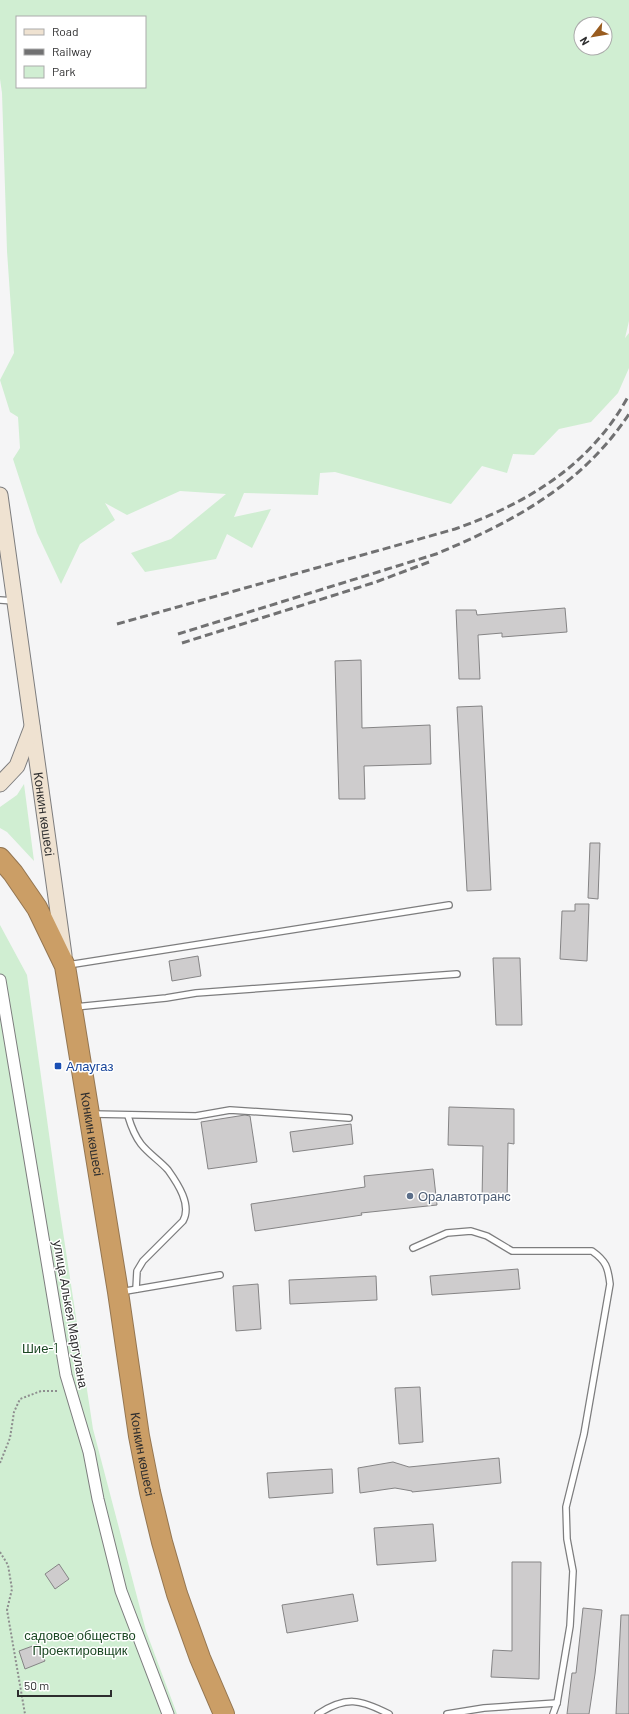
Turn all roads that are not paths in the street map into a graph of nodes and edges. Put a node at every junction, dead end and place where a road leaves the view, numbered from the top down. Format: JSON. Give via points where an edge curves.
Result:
{"nodes":[{"id":1,"x":0,"y":495,"type":"edge"},
{"id":2,"x":2,"y":520,"type":"edge"},
{"id":3,"x":7,"y":601,"type":"edge"},
{"id":4,"x":32,"y":726,"type":"junction"},
{"id":5,"x":0,"y":784,"type":"edge"},
{"id":6,"x":0,"y":858,"type":"edge"},
{"id":7,"x":449,"y":905,"type":"dead end"},
{"id":8,"x":66,"y":966,"type":"junction"},
{"id":9,"x":457,"y":974,"type":"dead end"},
{"id":10,"x":0,"y":980,"type":"edge"},
{"id":11,"x":72,"y":1007,"type":"junction"},
{"id":12,"x":3,"y":1019,"type":"edge"},
{"id":13,"x":89,"y":1114,"type":"junction"},
{"id":14,"x":128,"y":1116,"type":"junction"},
{"id":15,"x":349,"y":1118,"type":"dead end"},
{"id":16,"x":413,"y":1248,"type":"dead end"},
{"id":17,"x":220,"y":1275,"type":"dead end"},
{"id":18,"x":127,"y":1291,"type":"junction"},
{"id":19,"x":557,"y":1703,"type":"junction"},
{"id":20,"x":168,"y":1714,"type":"edge"},
{"id":21,"x":224,"y":1714,"type":"edge"},
{"id":22,"x":318,"y":1714,"type":"edge"},
{"id":23,"x":389,"y":1714,"type":"edge"},
{"id":24,"x":446,"y":1714,"type":"edge"},
{"id":25,"x":553,"y":1714,"type":"edge"}],
"edges":[{"from":1,"to":2,"type":"main road","name":"Конкин көшесі"},
{"from":2,"to":3,"type":"main road","name":"Конкин көшесі"},
{"from":3,"to":4,"type":"main road","name":"Конкин көшесі"},
{"from":4,"to":5,"type":"main road","via":[[17,766]]},
{"from":4,"to":8,"type":"main road","name":"Конкин көшесі"},
{"from":6,"to":8,"type":"highway","via":[[37,908]]},
{"from":7,"to":8,"type":"lane"},
{"from":8,"to":11,"type":"highway","name":"Конкин көшесі"},
{"from":9,"to":11,"type":"lane","via":[[196,993]]},
{"from":10,"to":12,"type":"street","name":"улица Алькея Маргулана"},
{"from":11,"to":13,"type":"highway","name":"Конкин көшесі"},
{"from":12,"to":20,"type":"street","name":"улица Алькея Маргулана","via":[[66,1375],[89,1452],[121,1592]]},
{"from":13,"to":14,"type":"lane"},
{"from":13,"to":18,"type":"highway","name":"Конкин көшесі"},
{"from":14,"to":15,"type":"lane","via":[[196,1116],[230,1110]]},
{"from":14,"to":18,"type":"lane","via":[[141,1144],[168,1170],[181,1191],[187,1214],[143,1261]]},
{"from":16,"to":19,"type":"lane","via":[[447,1233],[471,1231],[487,1236],[512,1251],[592,1251],[602,1258],[608,1269],[610,1284],[585,1426],[566,1508],[567,1539],[573,1571],[570,1626]]},
{"from":17,"to":18,"type":"lane"},
{"from":18,"to":21,"type":"highway","name":"Конкин көшесі","via":[[139,1436],[162,1542],[195,1644]]},
{"from":19,"to":24,"type":"lane","via":[[484,1708]]},
{"from":19,"to":25,"type":"lane"},
{"from":22,"to":23,"type":"lane","via":[[332,1705],[349,1701],[369,1704]]}]}
